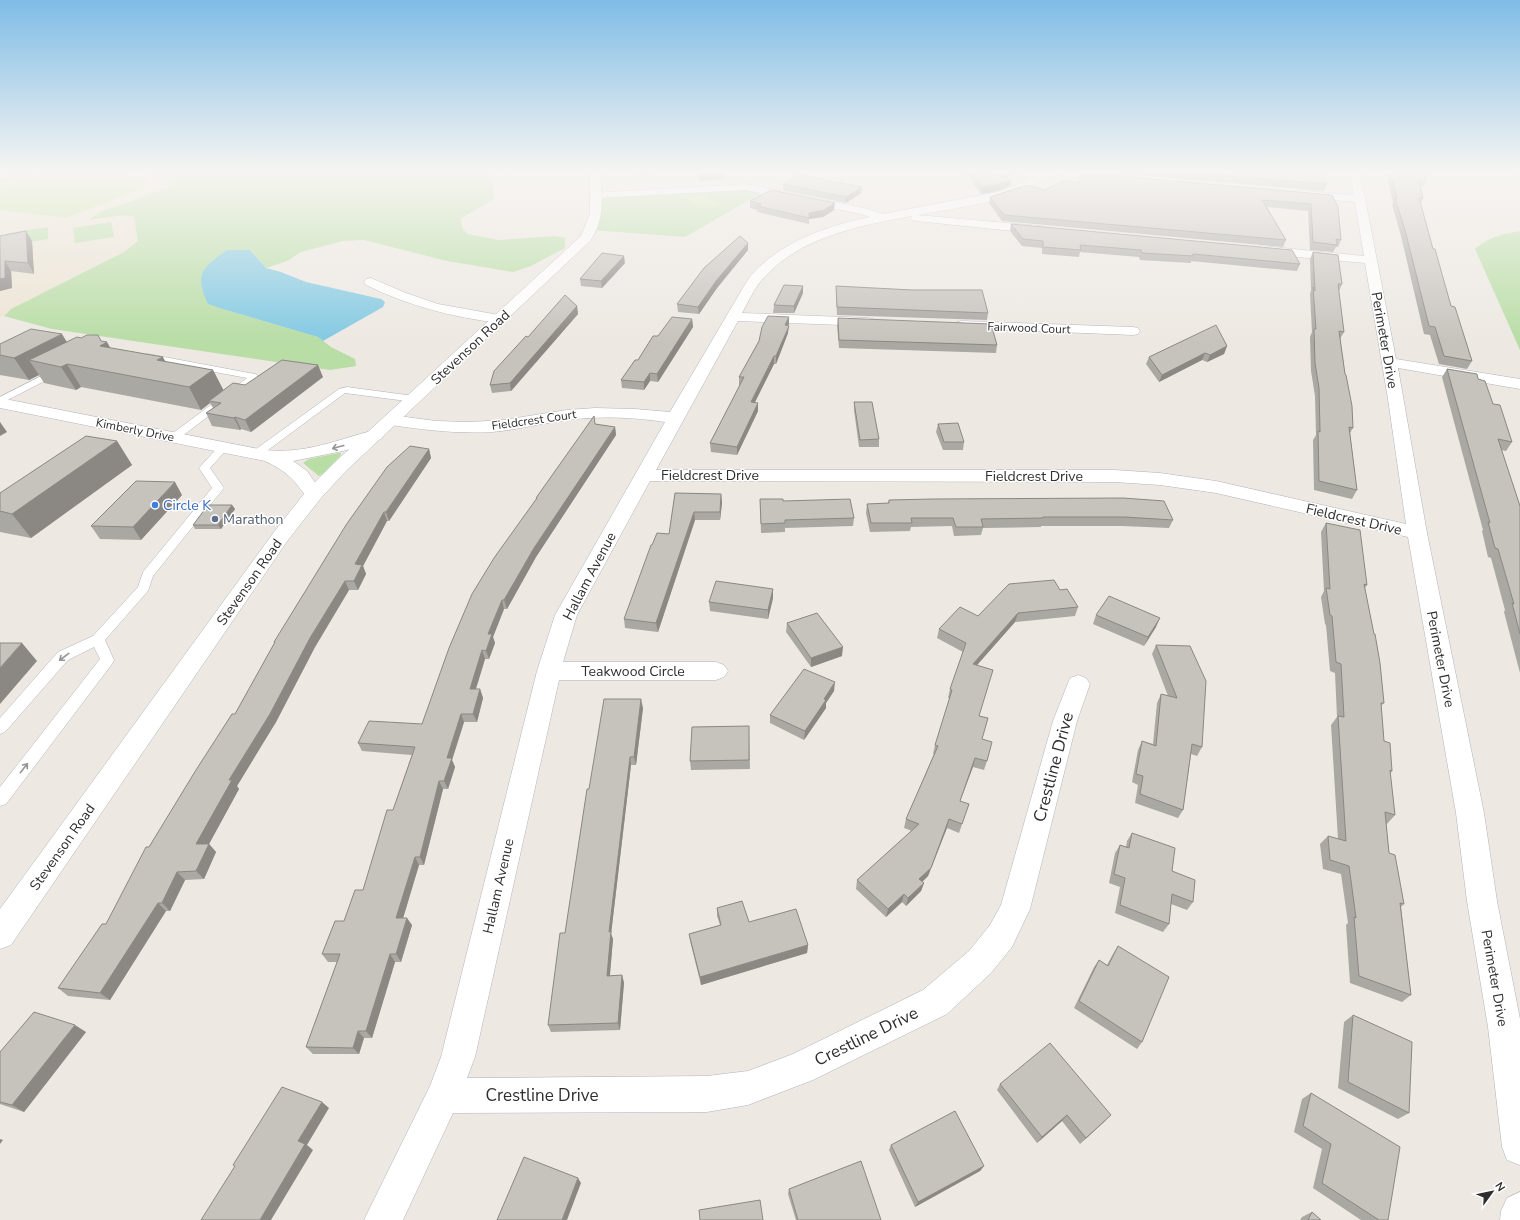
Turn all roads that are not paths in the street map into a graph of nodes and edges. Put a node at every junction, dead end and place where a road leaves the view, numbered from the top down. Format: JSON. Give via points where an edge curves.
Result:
{"nodes":[{"id":1,"x":591,"y":229,"type":"edge"},
{"id":2,"x":840,"y":229,"type":"edge"},
{"id":3,"x":1036,"y":229,"type":"edge"},
{"id":4,"x":1365,"y":229,"type":"edge"},
{"id":5,"x":1051,"y":231,"type":"edge"},
{"id":6,"x":1255,"y":249,"type":"edge"},
{"id":7,"x":1371,"y":260,"type":"junction"},
{"id":8,"x":371,"y":282,"type":"dead end"},
{"id":9,"x":733,"y":317,"type":"junction"},
{"id":10,"x":499,"y":319,"type":"junction"},
{"id":11,"x":884,"y":323,"type":"edge"},
{"id":12,"x":952,"y":325,"type":"edge"},
{"id":13,"x":1133,"y":331,"type":"dead end"},
{"id":14,"x":138,"y":355,"type":"edge"},
{"id":15,"x":1390,"y":362,"type":"junction"},
{"id":16,"x":67,"y":366,"type":"edge"},
{"id":17,"x":1520,"y":384,"type":"edge"},
{"id":18,"x":414,"y":399,"type":"junction"},
{"id":19,"x":0,"y":402,"type":"edge"},
{"id":20,"x":676,"y":418,"type":"junction"},
{"id":21,"x":391,"y":420,"type":"junction"},
{"id":22,"x":112,"y":425,"type":"junction"},
{"id":23,"x":375,"y":434,"type":"junction"},
{"id":24,"x":92,"y":438,"type":"edge"},
{"id":25,"x":173,"y":438,"type":"junction"},
{"id":26,"x":223,"y":448,"type":"junction"},
{"id":27,"x":263,"y":455,"type":"junction"},
{"id":28,"x":644,"y":475,"type":"junction"},
{"id":29,"x":314,"y":494,"type":"junction"},
{"id":30,"x":1418,"y":533,"type":"junction"},
{"id":31,"x":98,"y":639,"type":"junction"},
{"id":32,"x":549,"y":671,"type":"junction"},
{"id":33,"x":716,"y":671,"type":"dead end"},
{"id":34,"x":1078,"y":684,"type":"dead end"},
{"id":35,"x":0,"y":728,"type":"edge"},
{"id":36,"x":0,"y":798,"type":"edge"},
{"id":37,"x":0,"y":934,"type":"edge"},
{"id":38,"x":443,"y":1096,"type":"junction"},
{"id":39,"x":1520,"y":1147,"type":"edge"},
{"id":40,"x":1520,"y":1211,"type":"edge"},
{"id":41,"x":384,"y":1220,"type":"edge"},
{"id":42,"x":1519,"y":1220,"type":"edge"}],
"edges":[{"from":1,"to":10,"type":"street","name":"Stevenson Road","via":[[586,238]]},
{"from":2,"to":9,"type":"street","name":"Hallam Avenue","via":[[828,232],[779,256],[754,281]]},
{"from":3,"to":5,"type":"street"},
{"from":4,"to":7,"type":"street","name":"Perimeter Drive"},
{"from":6,"to":7,"type":"street"},
{"from":7,"to":15,"type":"street","name":"Perimeter Drive"},
{"from":8,"to":10,"type":"street","via":[[442,310]]},
{"from":9,"to":11,"type":"street"},
{"from":9,"to":20,"type":"street","name":"Hallam Avenue"},
{"from":10,"to":18,"type":"street","name":"Stevenson Road"},
{"from":12,"to":13,"type":"street","name":"Fairwood Court"},
{"from":14,"to":25,"type":"lane","via":[[255,377]]},
{"from":15,"to":17,"type":"street"},
{"from":15,"to":30,"type":"street","name":"Perimeter Drive"},
{"from":16,"to":19,"type":"lane"},
{"from":18,"to":21,"type":"street","name":"Stevenson Road"},
{"from":18,"to":27,"type":"lane","via":[[342,391]]},
{"from":19,"to":22,"type":"street","name":"Kimberly Drive"},
{"from":20,"to":21,"type":"street","name":"Fieldcrest Court","via":[[643,413],[608,412],[465,428]]},
{"from":20,"to":28,"type":"street","name":"Hallam Avenue"},
{"from":21,"to":23,"type":"street","name":"Stevenson Road"},
{"from":22,"to":24,"type":"street"},
{"from":22,"to":25,"type":"street","name":"Kimberly Drive"},
{"from":23,"to":27,"type":"street","name":"Kimberly Drive","one_way":true,"via":[[352,443],[314,452]]},
{"from":23,"to":29,"type":"street","name":"Stevenson Road"},
{"from":25,"to":26,"type":"street","name":"Kimberly Drive"},
{"from":26,"to":27,"type":"street","name":"Kimberly Drive"},
{"from":26,"to":31,"type":"lane","via":[[204,468],[218,488],[147,575],[144,588]]},
{"from":27,"to":29,"type":"street","name":"Kimberly Drive","via":[[290,466],[304,477]]},
{"from":28,"to":30,"type":"street","name":"Fieldcrest Drive","via":[[1114,476],[1160,479],[1216,487]]},
{"from":28,"to":32,"type":"street","name":"Hallam Avenue","via":[[566,615]]},
{"from":29,"to":37,"type":"street","name":"Stevenson Road","via":[[281,536]]},
{"from":30,"to":39,"type":"street","name":"Perimeter Drive","via":[[1470,813]]},
{"from":31,"to":35,"type":"lane","one_way":true,"via":[[63,656]]},
{"from":36,"to":31,"type":"lane","one_way":true,"via":[[107,660]]},
{"from":32,"to":33,"type":"street","name":"Teakwood Circle"},
{"from":32,"to":38,"type":"street","name":"Hallam Avenue","via":[[458,1057]]},
{"from":34,"to":38,"type":"street","name":"Crestline Drive","via":[[1065,721],[1015,909],[1001,936],[980,962],[935,1002],[801,1068],[748,1088],[707,1094]]},
{"from":38,"to":41,"type":"street","name":"Hallam Avenue"},
{"from":40,"to":42,"type":"street"}]}
